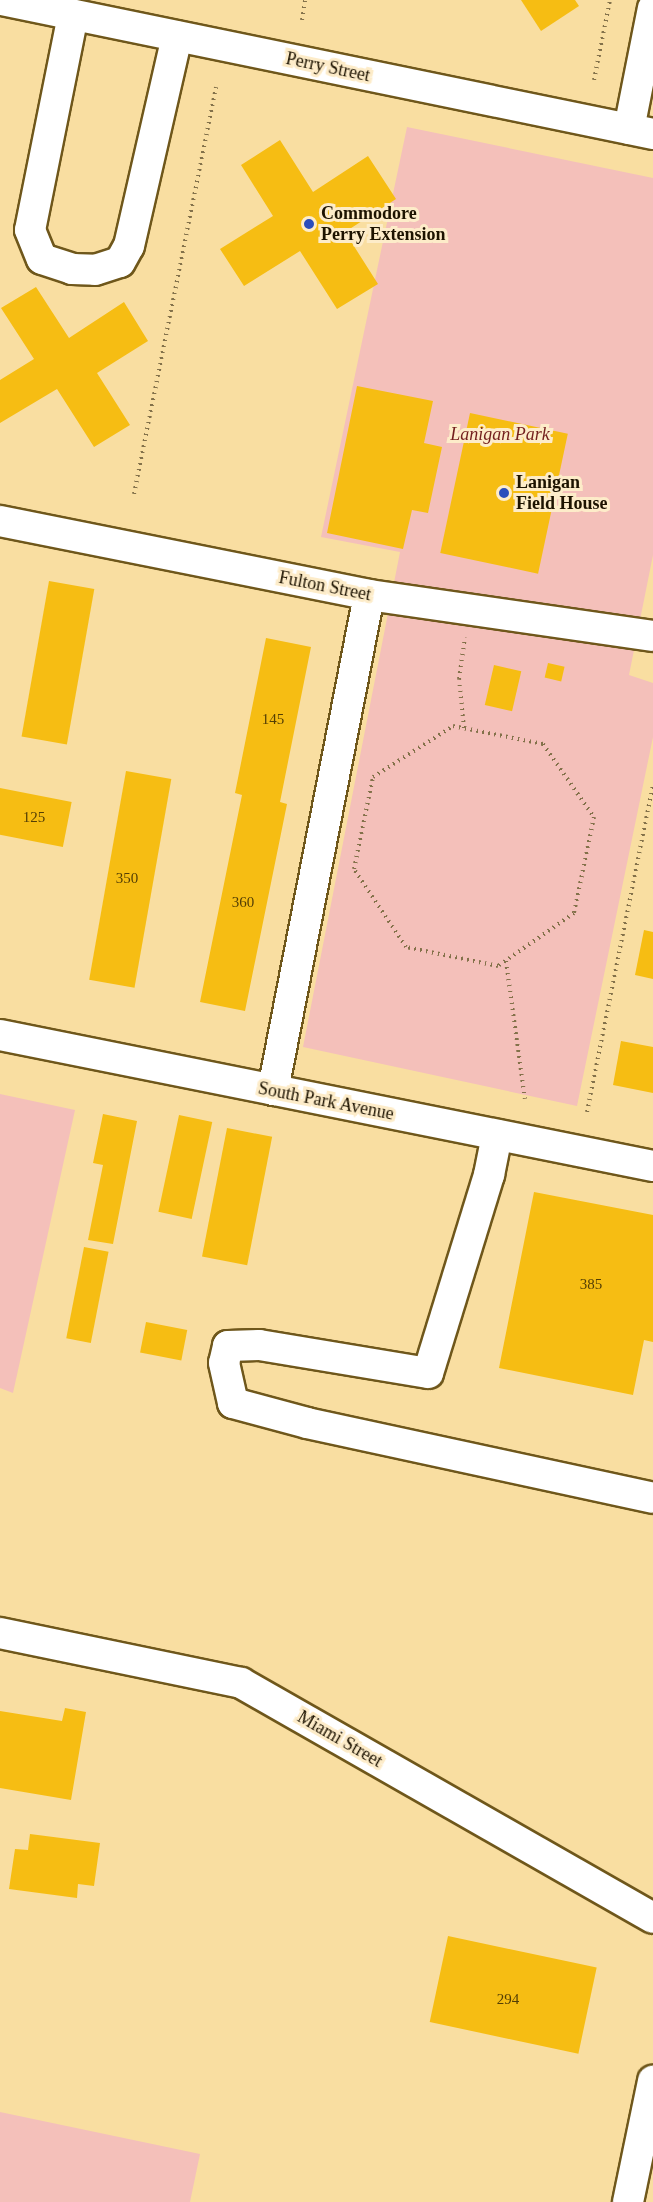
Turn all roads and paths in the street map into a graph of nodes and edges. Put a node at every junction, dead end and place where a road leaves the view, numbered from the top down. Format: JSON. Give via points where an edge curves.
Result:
{"nodes":[{"id":1,"x":2,"y":0,"type":"edge"},
{"id":2,"x":306,"y":0,"type":"edge"},
{"id":3,"x":610,"y":0,"type":"edge"},
{"id":4,"x":653,"y":8,"type":"edge"},
{"id":5,"x":73,"y":15,"type":"junction"},
{"id":6,"x":302,"y":20,"type":"dead end"},
{"id":7,"x":177,"y":36,"type":"junction"},
{"id":8,"x":594,"y":80,"type":"dead end"},
{"id":9,"x":216,"y":87,"type":"dead end"},
{"id":10,"x":641,"y":132,"type":"edge"},
{"id":11,"x":134,"y":494,"type":"dead end"},
{"id":12,"x":0,"y":521,"type":"edge"},
{"id":13,"x":369,"y":595,"type":"junction"},
{"id":14,"x":653,"y":636,"type":"edge"},
{"id":15,"x":460,"y":657,"type":"dead end"},
{"id":16,"x":465,"y":728,"type":"junction"},
{"id":17,"x":653,"y":785,"type":"edge"},
{"id":18,"x":506,"y":961,"type":"junction"},
{"id":19,"x":0,"y":1035,"type":"edge"},
{"id":20,"x":273,"y":1090,"type":"junction"},
{"id":21,"x":525,"y":1099,"type":"dead end"},
{"id":22,"x":587,"y":1112,"type":"dead end"},
{"id":23,"x":497,"y":1135,"type":"junction"},
{"id":24,"x":653,"y":1166,"type":"edge"},
{"id":25,"x":653,"y":1498,"type":"edge"},
{"id":26,"x":0,"y":1633,"type":"edge"},
{"id":27,"x":653,"y":1917,"type":"edge"},
{"id":28,"x":653,"y":2081,"type":"edge"},
{"id":29,"x":628,"y":2202,"type":"edge"}],
"edges":[{"from":1,"to":5,"type":"street","name":"Perry Street"},
{"from":2,"to":6,"type":"path"},
{"from":3,"to":8,"type":"path"},
{"from":4,"to":10,"type":"street"},
{"from":5,"to":7,"type":"street","name":"Perry Street"},
{"from":5,"to":7,"type":"street","via":[[30,230],[42,259],[72,269],[95,270],[120,262],[129,246]]},
{"from":7,"to":10,"type":"street","name":"Perry Street"},
{"from":9,"to":11,"type":"path"},
{"from":12,"to":13,"type":"street","name":"Fulton Street"},
{"from":13,"to":14,"type":"street","name":"Fulton Street"},
{"from":13,"to":20,"type":"street"},
{"from":15,"to":16,"type":"path"},
{"from":16,"to":18,"type":"path","via":[[543,744],[594,817],[574,914]]},
{"from":16,"to":18,"type":"path","via":[[453,726],[373,777],[354,869],[406,947],[498,966]]},
{"from":17,"to":22,"type":"path"},
{"from":18,"to":21,"type":"path"},
{"from":19,"to":20,"type":"street","name":"South Park Avenue"},
{"from":20,"to":23,"type":"street","name":"South Park Avenue"},
{"from":23,"to":24,"type":"street","name":"South Park Avenue"},
{"from":23,"to":25,"type":"street","via":[[489,1175],[428,1373],[259,1345],[228,1346],[224,1363],[233,1403],[307,1423]]},
{"from":26,"to":27,"type":"street","name":"Miami Street","via":[[241,1683]]},
{"from":28,"to":29,"type":"street"}]}
